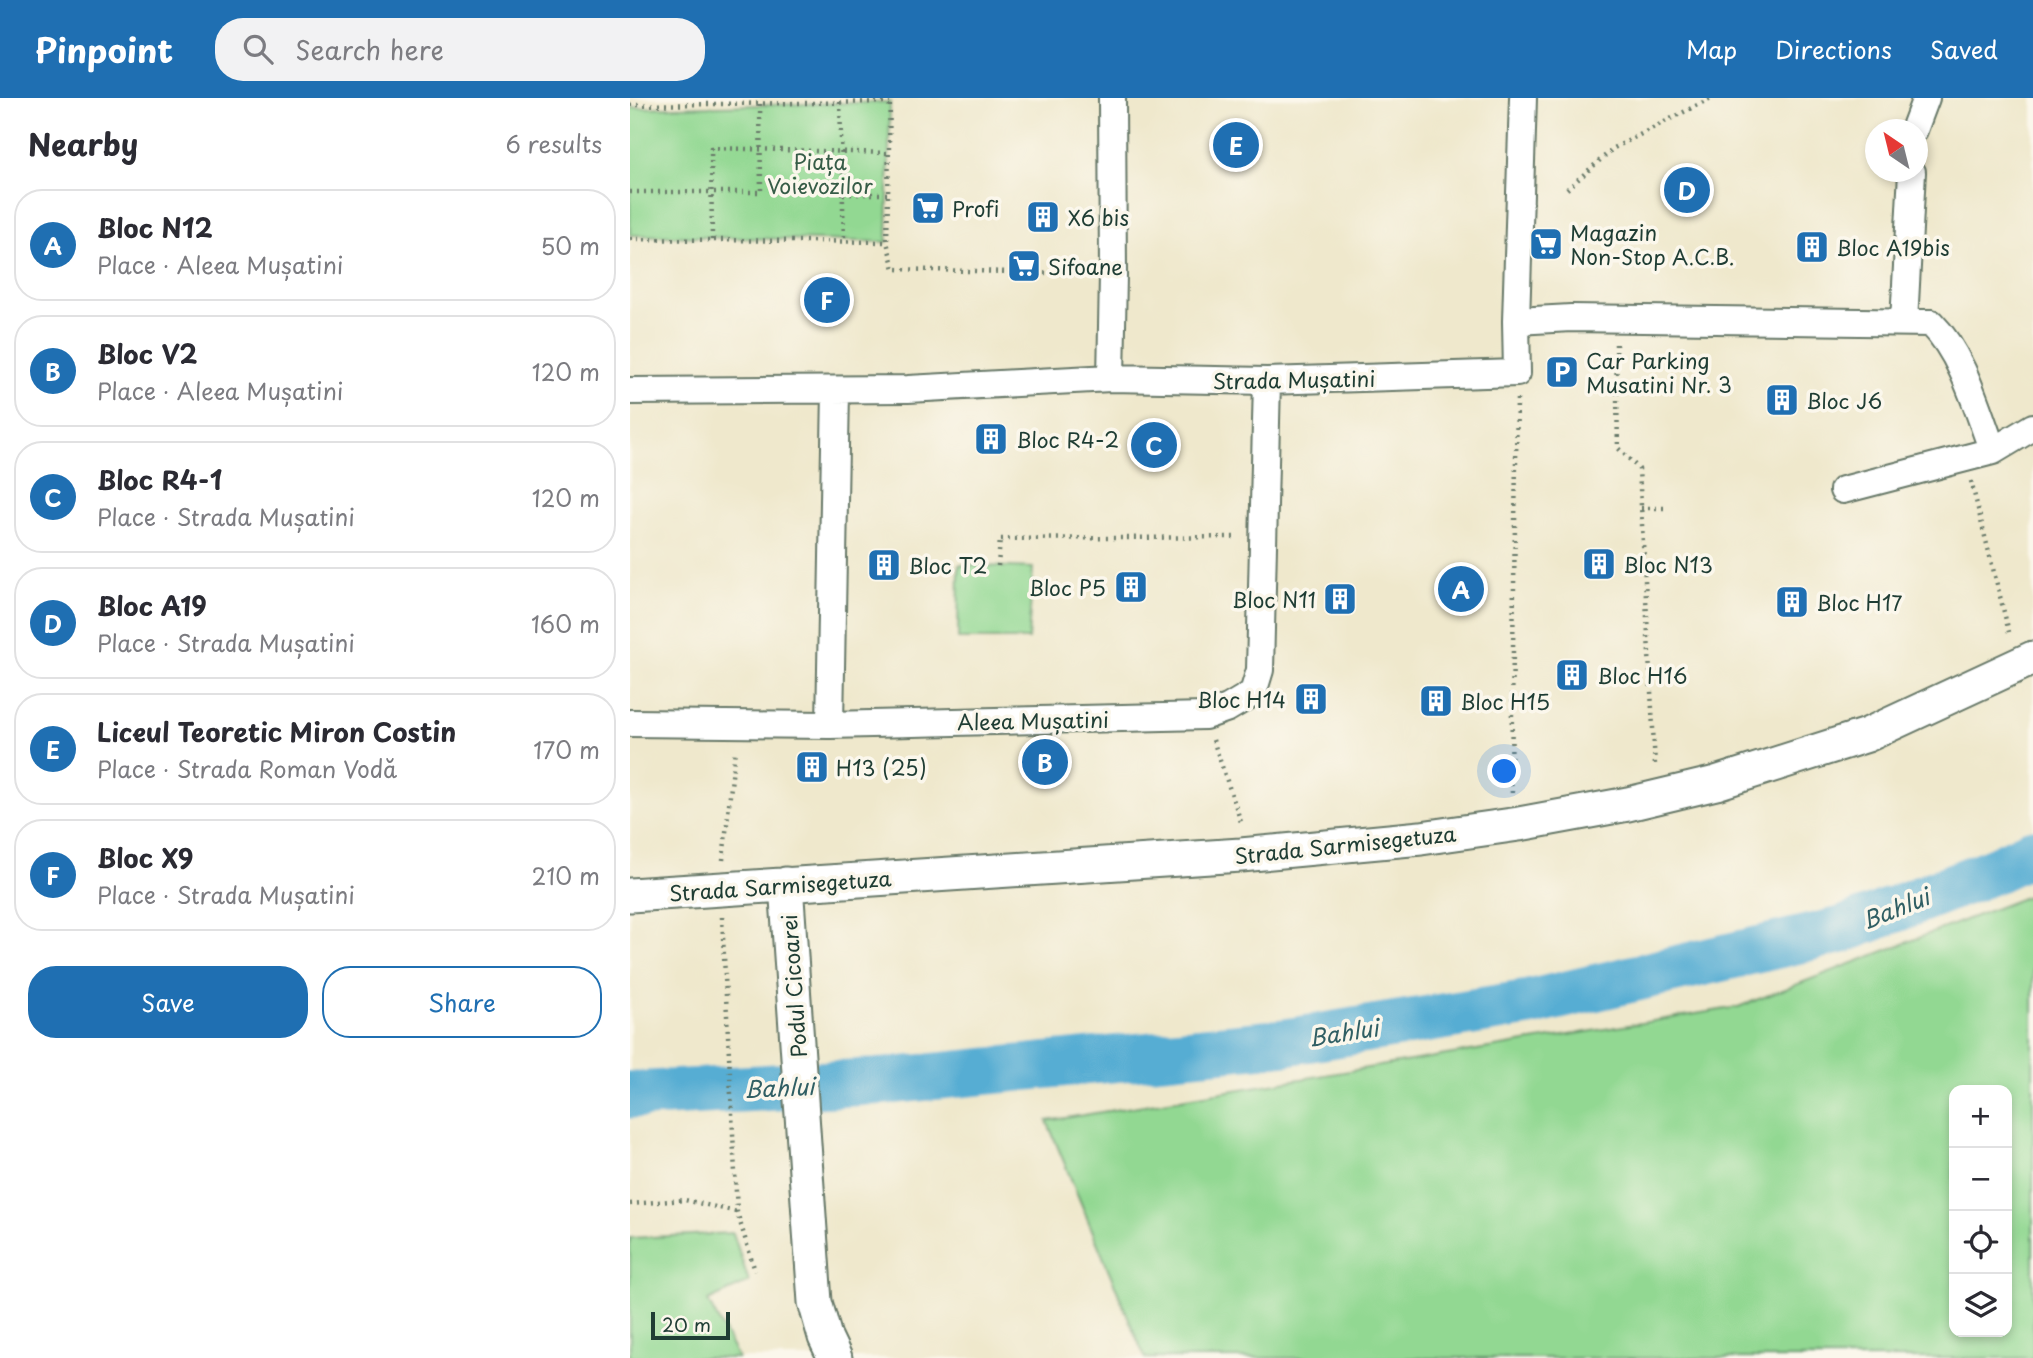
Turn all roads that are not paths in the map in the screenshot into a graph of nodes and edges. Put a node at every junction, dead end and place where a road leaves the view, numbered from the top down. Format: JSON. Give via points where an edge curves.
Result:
{"nodes":[{"id":1,"x":1112,"y":98,"type":"edge"},
{"id":2,"x":1523,"y":98,"type":"edge"},
{"id":3,"x":1926,"y":98,"type":"edge"},
{"id":4,"x":1918,"y":119,"type":"edge"},
{"id":5,"x":1911,"y":182,"type":"edge"},
{"id":6,"x":1516,"y":321,"type":"junction"},
{"id":7,"x":1904,"y":322,"type":"junction"},
{"id":8,"x":1111,"y":378,"type":"junction"},
{"id":9,"x":1267,"y":381,"type":"junction"},
{"id":10,"x":836,"y":390,"type":"junction"},
{"id":11,"x":630,"y":391,"type":"edge"},
{"id":12,"x":2033,"y":427,"type":"edge"},
{"id":13,"x":1993,"y":452,"type":"junction"},
{"id":14,"x":1843,"y":490,"type":"dead end"},
{"id":15,"x":2033,"y":658,"type":"edge"},
{"id":16,"x":630,"y":723,"type":"edge"},
{"id":17,"x":830,"y":725,"type":"junction"},
{"id":18,"x":786,"y":884,"type":"junction"},
{"id":19,"x":630,"y":895,"type":"edge"},
{"id":20,"x":835,"y":1358,"type":"edge"}],
"edges":[{"from":1,"to":8,"type":"street"},
{"from":2,"to":6,"type":"street"},
{"from":3,"to":4,"type":"street"},
{"from":5,"to":7,"type":"street"},
{"from":6,"to":7,"type":"street"},
{"from":6,"to":9,"type":"street","name":"Strada Mușatini","via":[[1517,373]]},
{"from":7,"to":13,"type":"street","via":[[1931,323],[1944,335]]},
{"from":8,"to":9,"type":"street","name":"Strada Mușatini"},
{"from":8,"to":10,"type":"street","name":"Strada Mușatini"},
{"from":9,"to":17,"type":"street","name":"Aleea Mușatini","via":[[1260,670],[1253,693],[1205,716]]},
{"from":10,"to":11,"type":"street","name":"Strada Mușatini"},
{"from":10,"to":17,"type":"street"},
{"from":12,"to":13,"type":"street"},
{"from":13,"to":14,"type":"street"},
{"from":15,"to":18,"type":"street","name":"Strada Sarmisegetuza","via":[[1867,735],[1716,783],[1587,811],[1421,838],[1255,854]]},
{"from":16,"to":17,"type":"street"},
{"from":18,"to":19,"type":"street","name":"Strada Sarmisegetuza","via":[[722,874]]},
{"from":18,"to":20,"type":"street","name":"Podul Cicoarei","via":[[815,1302]]}]}
